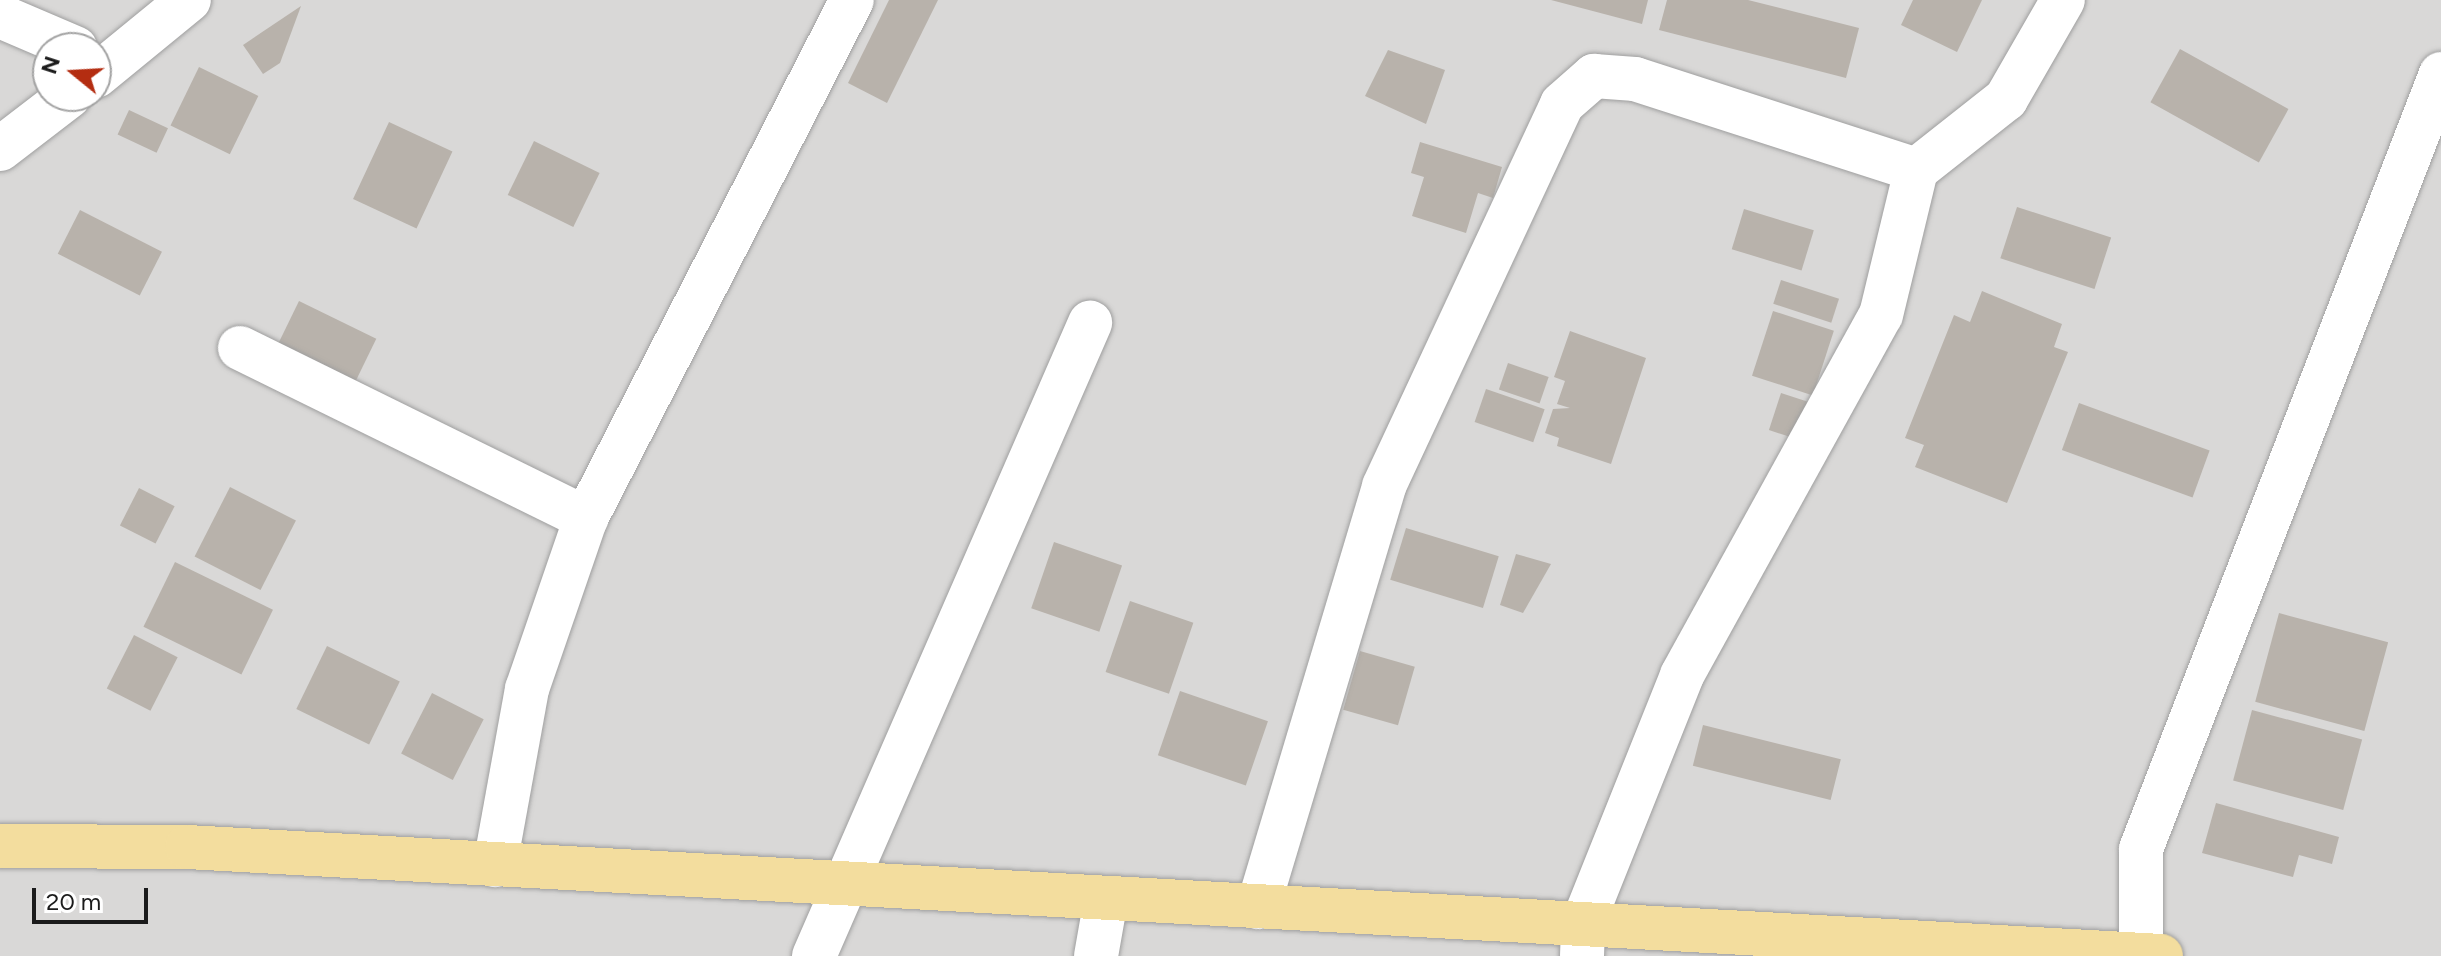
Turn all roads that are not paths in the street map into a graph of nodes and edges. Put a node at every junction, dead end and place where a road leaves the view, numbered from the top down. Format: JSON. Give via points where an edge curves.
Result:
{"nodes":[{"id":1,"x":189,"y":0,"type":"edge"},
{"id":2,"x":852,"y":0,"type":"edge"},
{"id":3,"x":2063,"y":0,"type":"edge"},
{"id":4,"x":0,"y":16,"type":"edge"},
{"id":5,"x":32,"y":37,"type":"edge"},
{"id":6,"x":112,"y":55,"type":"edge"},
{"id":7,"x":2441,"y":74,"type":"edge"},
{"id":8,"x":42,"y":112,"type":"edge"},
{"id":9,"x":0,"y":149,"type":"edge"},
{"id":10,"x":1916,"y":170,"type":"junction"},
{"id":11,"x":1090,"y":323,"type":"dead end"},
{"id":12,"x":240,"y":348,"type":"dead end"},
{"id":13,"x":586,"y":518,"type":"junction"},
{"id":14,"x":0,"y":846,"type":"edge"},
{"id":15,"x":495,"y":865,"type":"junction"},
{"id":16,"x":846,"y":886,"type":"junction"},
{"id":17,"x":1106,"y":899,"type":"junction"},
{"id":18,"x":1258,"y":907,"type":"junction"},
{"id":19,"x":1583,"y":939,"type":"edge"},
{"id":20,"x":2046,"y":952,"type":"edge"},
{"id":21,"x":2151,"y":955,"type":"edge"},
{"id":22,"x":814,"y":956,"type":"edge"},
{"id":23,"x":1096,"y":956,"type":"edge"}],
"edges":[{"from":1,"to":6,"type":"street"},
{"from":2,"to":13,"type":"street"},
{"from":3,"to":10,"type":"street","via":[[2006,99]]},
{"from":4,"to":5,"type":"street"},
{"from":7,"to":21,"type":"street","via":[[2141,849]]},
{"from":8,"to":9,"type":"street"},
{"from":10,"to":18,"type":"street","via":[[1635,79],[1594,76],[1562,104],[1384,486]]},
{"from":10,"to":19,"type":"street","via":[[1881,315],[1682,675]]},
{"from":11,"to":16,"type":"street"},
{"from":12,"to":13,"type":"street"},
{"from":13,"to":15,"type":"street","via":[[527,689]]},
{"from":14,"to":15,"type":"main road","via":[[187,847]]},
{"from":15,"to":16,"type":"main road"},
{"from":16,"to":17,"type":"main road"},
{"from":16,"to":22,"type":"street"},
{"from":17,"to":18,"type":"main road"},
{"from":17,"to":23,"type":"street"},
{"from":18,"to":19,"type":"main road"},
{"from":19,"to":20,"type":"main road"},
{"from":20,"to":21,"type":"main road"}]}
